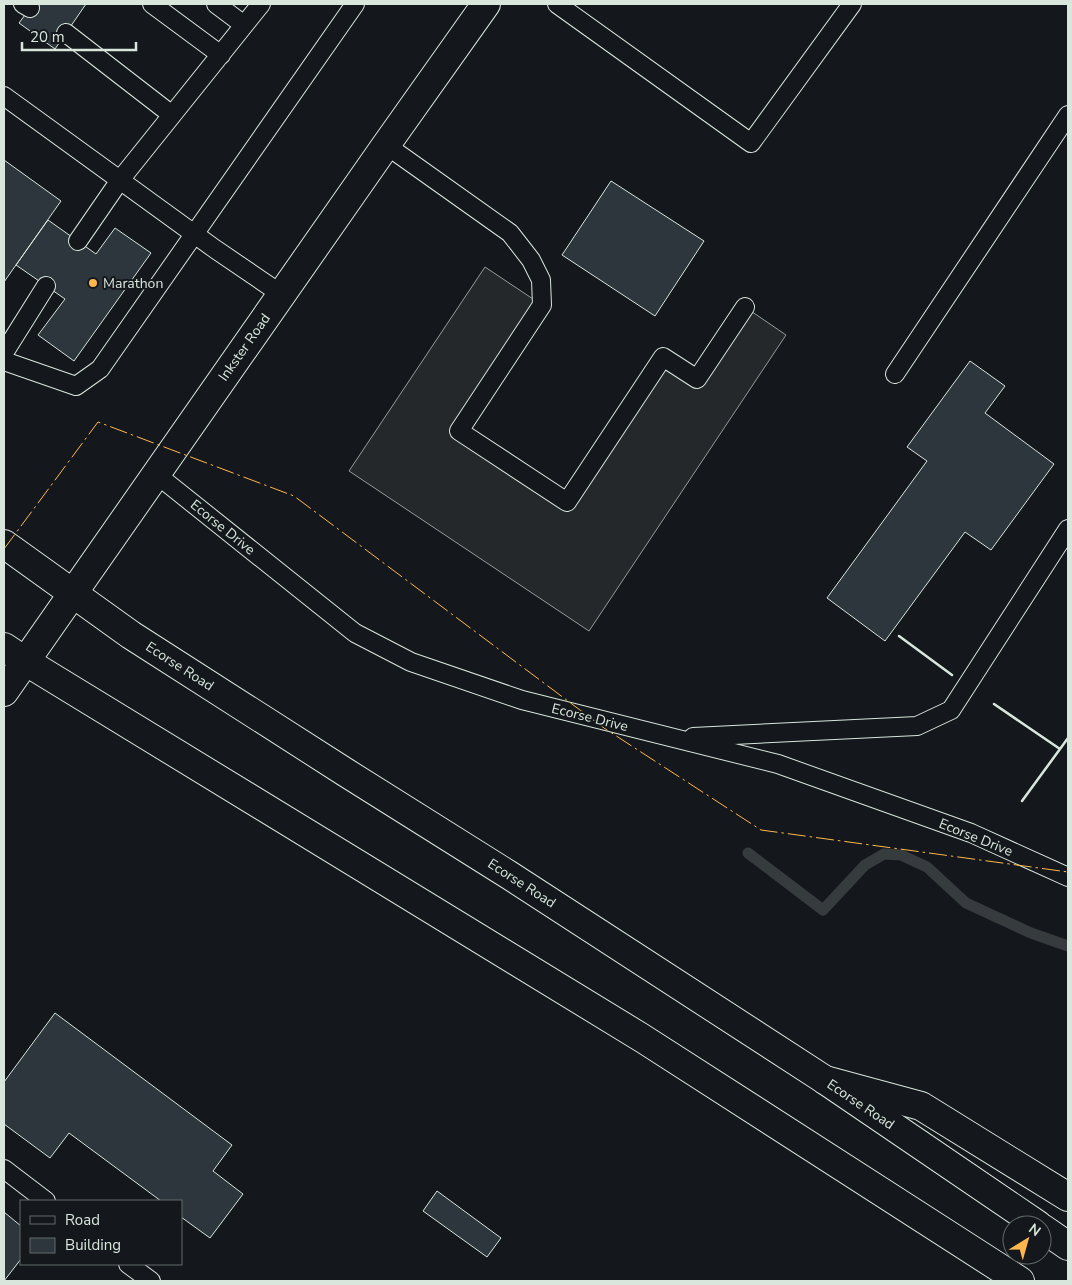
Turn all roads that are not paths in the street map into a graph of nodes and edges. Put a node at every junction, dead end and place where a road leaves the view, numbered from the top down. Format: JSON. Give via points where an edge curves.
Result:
{"nodes":[{"id":1,"x":152,"y":4,"type":"edge"},
{"id":2,"x":216,"y":4,"type":"edge"},
{"id":3,"x":261,"y":4,"type":"edge"},
{"id":4,"x":355,"y":4,"type":"edge"},
{"id":5,"x":486,"y":4,"type":"edge"},
{"id":6,"x":557,"y":4,"type":"edge"},
{"id":7,"x":852,"y":4,"type":"edge"},
{"id":8,"x":244,"y":26,"type":"junction"},
{"id":9,"x":66,"y":33,"type":"dead end"},
{"id":10,"x":220,"y":55,"type":"junction"},
{"id":11,"x":4,"y":96,"type":"edge"},
{"id":12,"x":172,"y":115,"type":"junction"},
{"id":13,"x":1068,"y":115,"type":"edge"},
{"id":14,"x":386,"y":145,"type":"junction"},
{"id":15,"x":120,"y":180,"type":"junction"},
{"id":16,"x":195,"y":234,"type":"junction"},
{"id":17,"x":78,"y":241,"type":"dead end"},
{"id":18,"x":46,"y":286,"type":"dead end"},
{"id":19,"x":282,"y":294,"type":"junction"},
{"id":20,"x":745,"y":307,"type":"dead end"},
{"id":21,"x":4,"y":353,"type":"edge"},
{"id":22,"x":4,"y":360,"type":"edge"},
{"id":23,"x":895,"y":374,"type":"dead end"},
{"id":24,"x":156,"y":474,"type":"junction"},
{"id":25,"x":1068,"y":529,"type":"edge"},
{"id":26,"x":4,"y":544,"type":"edge"},
{"id":27,"x":73,"y":593,"type":"junction"},
{"id":28,"x":14,"y":654,"type":"edge"},
{"id":29,"x":4,"y":692,"type":"edge"},
{"id":30,"x":674,"y":738,"type":"junction"},
{"id":31,"x":1068,"y":877,"type":"edge"},
{"id":32,"x":826,"y":1080,"type":"junction"},
{"id":33,"x":4,"y":1169,"type":"edge"},
{"id":34,"x":1068,"y":1197,"type":"edge"},
{"id":35,"x":45,"y":1200,"type":"edge"},
{"id":36,"x":1023,"y":1215,"type":"edge"},
{"id":37,"x":1052,"y":1235,"type":"edge"},
{"id":38,"x":1068,"y":1246,"type":"edge"},
{"id":39,"x":129,"y":1265,"type":"edge"},
{"id":40,"x":151,"y":1281,"type":"edge"},
{"id":41,"x":1020,"y":1281,"type":"edge"}],
"edges":[{"from":1,"to":10,"type":"lane"},
{"from":2,"to":8,"type":"lane"},
{"from":3,"to":8,"type":"lane"},
{"from":4,"to":16,"type":"lane"},
{"from":5,"to":14,"type":"main road","name":"Inkster Road"},
{"from":6,"to":7,"type":"lane","via":[[751,143]]},
{"from":8,"to":10,"type":"lane"},
{"from":9,"to":12,"type":"lane"},
{"from":10,"to":12,"type":"lane"},
{"from":11,"to":15,"type":"lane"},
{"from":12,"to":15,"type":"lane"},
{"from":13,"to":23,"type":"lane"},
{"from":14,"to":19,"type":"main road","name":"Inkster Road"},
{"from":14,"to":20,"type":"lane","via":[[510,233],[531,260],[541,280],[542,305],[459,431],[567,502],[663,357],[697,379]]},
{"from":15,"to":16,"type":"lane"},
{"from":15,"to":17,"type":"lane"},
{"from":16,"to":19,"type":"lane"},
{"from":16,"to":22,"type":"lane","via":[[100,369],[76,386]]},
{"from":18,"to":21,"type":"lane"},
{"from":19,"to":24,"type":"main road","name":"Inkster Road"},
{"from":24,"to":27,"type":"main road","name":"Inkster Road"},
{"from":24,"to":30,"type":"lane","name":"Ecorse Drive","via":[[355,633],[410,662],[522,700]]},
{"from":25,"to":30,"type":"lane","via":[[950,710],[916,726]]},
{"from":26,"to":27,"type":"main road","name":"Ecorse Road"},
{"from":27,"to":28,"type":"main road","name":"Inkster Road"},
{"from":27,"to":32,"type":"main road","name":"Ecorse Road","via":[[139,640]]},
{"from":28,"to":29,"type":"main road","name":"Inkster Road"},
{"from":28,"to":41,"type":"main road","via":[[642,1038]]},
{"from":30,"to":31,"type":"lane","name":"Ecorse Drive","via":[[778,764],[971,833]]},
{"from":32,"to":34,"type":"main road","via":[[921,1106]]},
{"from":32,"to":36,"type":"main road","name":"Ecorse Road"},
{"from":33,"to":35,"type":"lane"},
{"from":37,"to":38,"type":"main road"},
{"from":39,"to":40,"type":"lane"}]}
